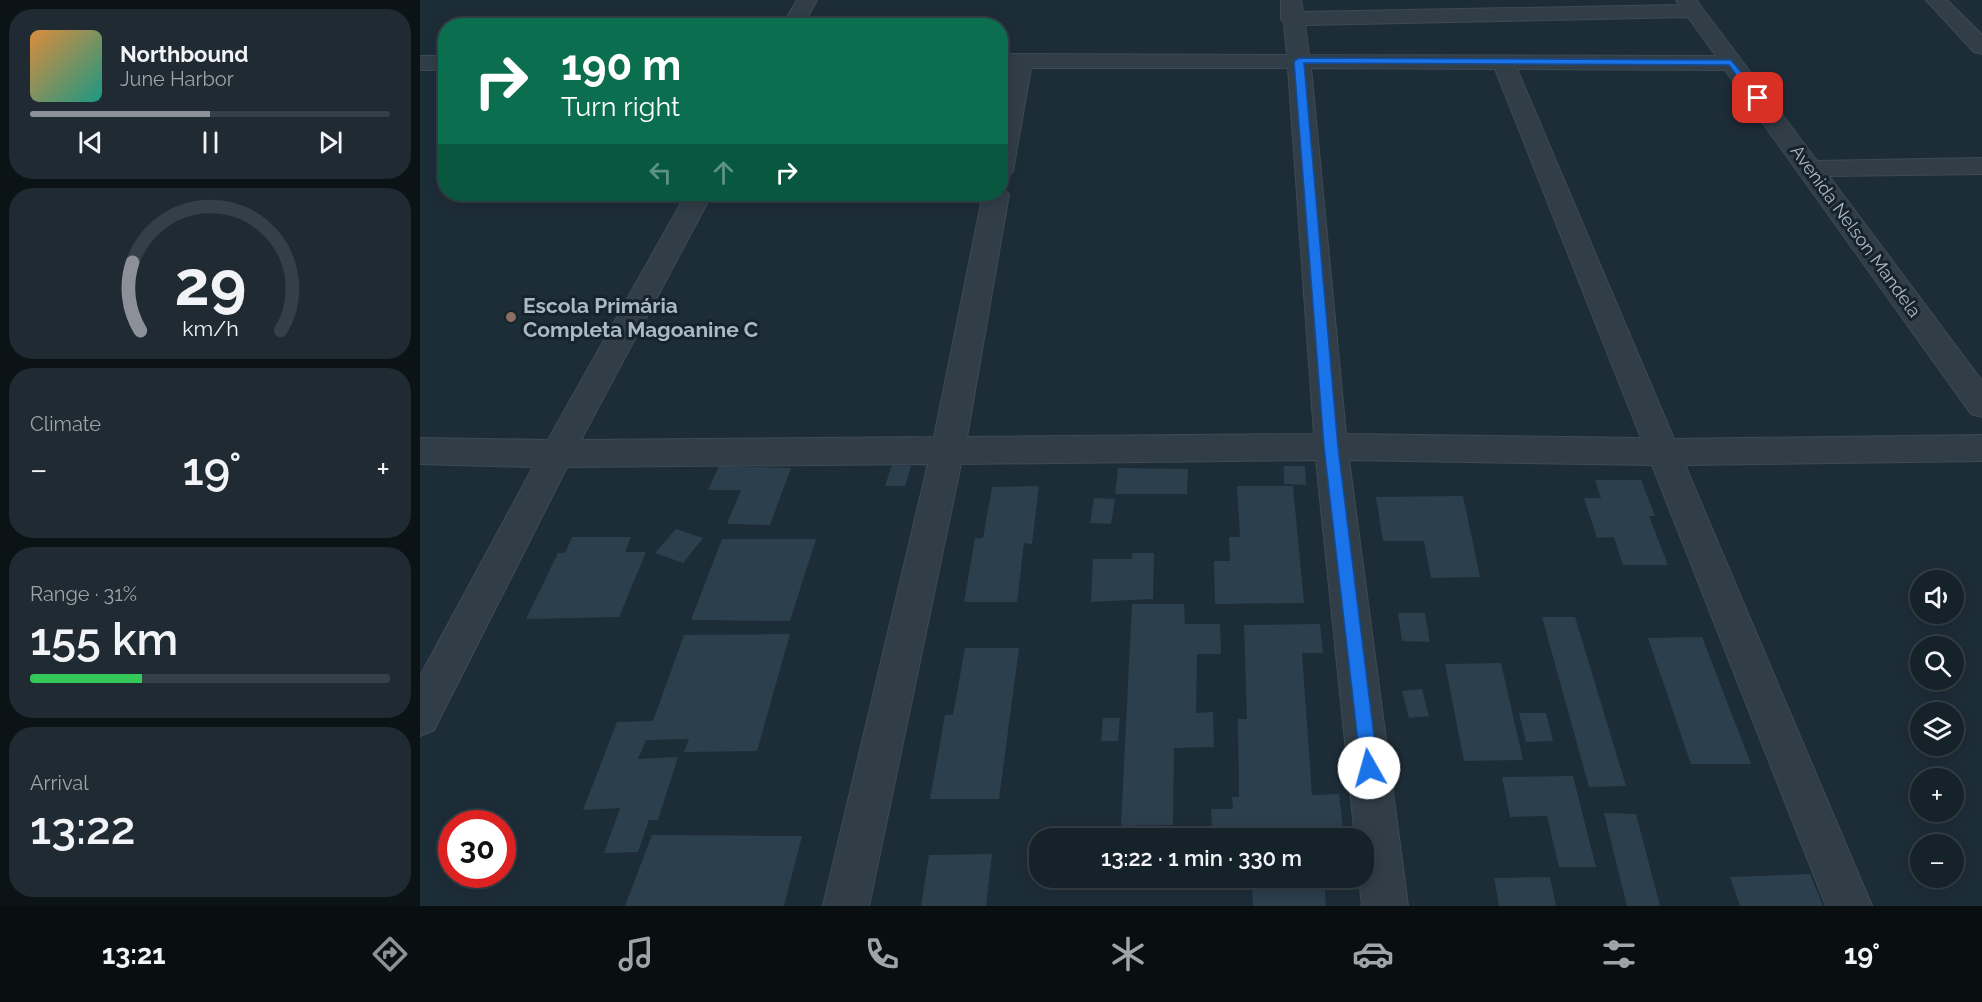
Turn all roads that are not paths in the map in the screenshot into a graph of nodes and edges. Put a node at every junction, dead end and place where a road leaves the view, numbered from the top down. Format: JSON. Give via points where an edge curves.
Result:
{"nodes":[{"id":1,"x":807,"y":0,"type":"edge"},
{"id":2,"x":1534,"y":0,"type":"edge"},
{"id":3,"x":1936,"y":0,"type":"edge"},
{"id":4,"x":1690,"y":6,"type":"edge"},
{"id":5,"x":1291,"y":9,"type":"edge"},
{"id":6,"x":797,"y":18,"type":"edge"},
{"id":7,"x":1982,"y":47,"type":"edge"},
{"id":8,"x":1011,"y":61,"type":"edge"},
{"id":9,"x":1299,"y":61,"type":"junction"},
{"id":10,"x":1503,"y":62,"type":"junction"},
{"id":11,"x":420,"y":63,"type":"edge"},
{"id":12,"x":438,"y":63,"type":"edge"},
{"id":13,"x":1731,"y":63,"type":"junction"},
{"id":14,"x":1008,"y":91,"type":"edge"},
{"id":15,"x":1982,"y":166,"type":"edge"},
{"id":16,"x":1811,"y":169,"type":"junction"},
{"id":17,"x":695,"y":201,"type":"edge"},
{"id":18,"x":995,"y":201,"type":"edge"},
{"id":19,"x":1979,"y":397,"type":"edge"},
{"id":20,"x":1331,"y":447,"type":"junction"},
{"id":21,"x":1982,"y":448,"type":"edge"},
{"id":22,"x":948,"y":449,"type":"junction"},
{"id":23,"x":420,"y":451,"type":"edge"},
{"id":24,"x":1664,"y":452,"type":"junction"},
{"id":25,"x":557,"y":454,"type":"junction"},
{"id":26,"x":420,"y":716,"type":"edge"},
{"id":27,"x":846,"y":906,"type":"edge"},
{"id":28,"x":1386,"y":906,"type":"edge"},
{"id":29,"x":1849,"y":906,"type":"edge"}],
"edges":[{"from":1,"to":6,"type":"street"},
{"from":2,"to":4,"type":"street","via":[[1538,8]]},
{"from":3,"to":7,"type":"street"},
{"from":4,"to":5,"type":"street"},
{"from":4,"to":13,"type":"street","name":"Avenida Nelson Mandela"},
{"from":5,"to":9,"type":"street"},
{"from":8,"to":9,"type":"street"},
{"from":8,"to":14,"type":"street"},
{"from":9,"to":10,"type":"street"},
{"from":9,"to":20,"type":"street"},
{"from":10,"to":13,"type":"street"},
{"from":10,"to":24,"type":"street"},
{"from":11,"to":12,"type":"street"},
{"from":13,"to":16,"type":"street","name":"Avenida Nelson Mandela"},
{"from":15,"to":16,"type":"street"},
{"from":16,"to":19,"type":"street","name":"Avenida Nelson Mandela"},
{"from":17,"to":25,"type":"street"},
{"from":18,"to":22,"type":"street"},
{"from":20,"to":22,"type":"street"},
{"from":20,"to":24,"type":"street"},
{"from":20,"to":28,"type":"street"},
{"from":21,"to":24,"type":"street"},
{"from":22,"to":25,"type":"street"},
{"from":22,"to":27,"type":"street"},
{"from":23,"to":25,"type":"street"},
{"from":24,"to":29,"type":"street"},
{"from":25,"to":26,"type":"street"}]}
